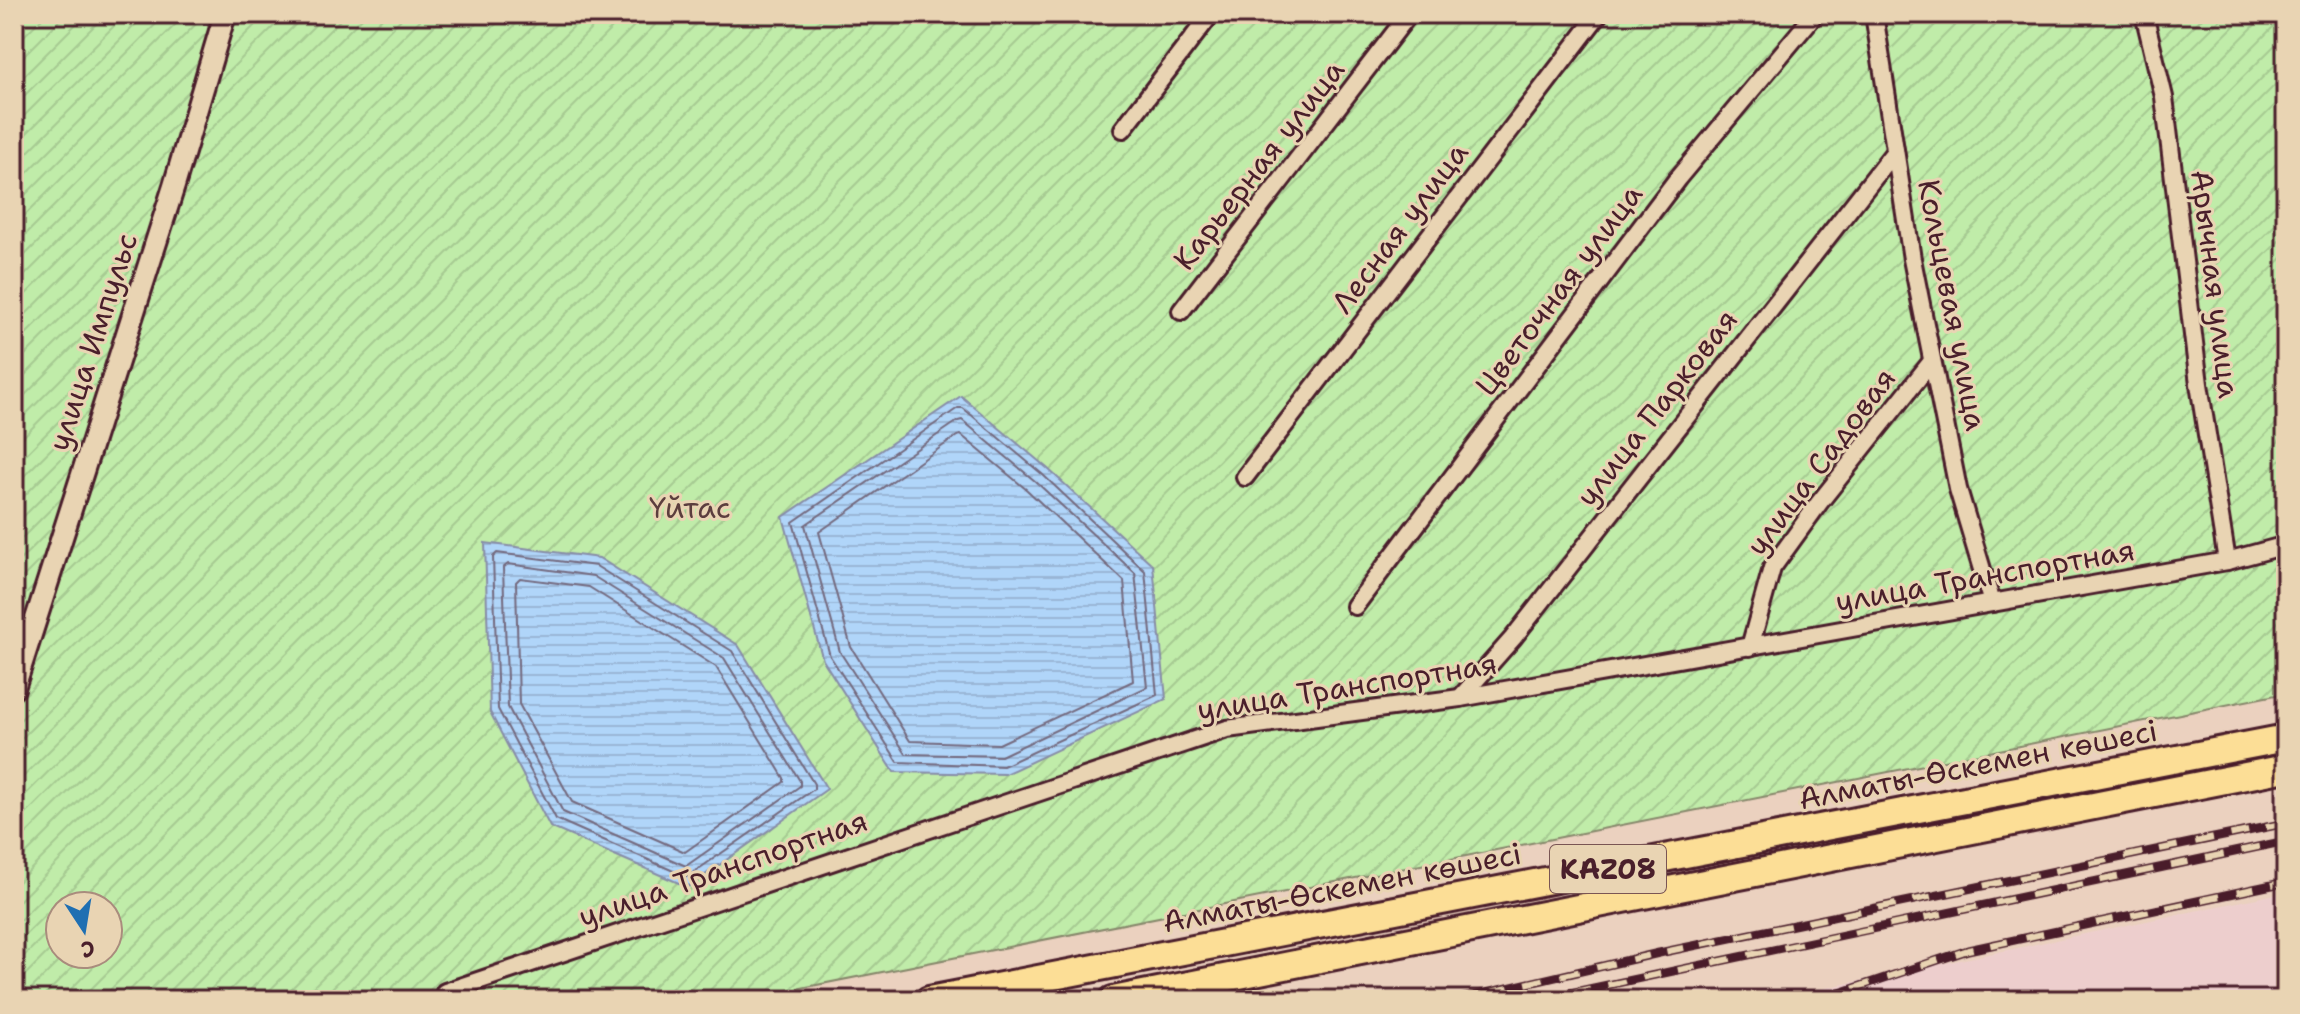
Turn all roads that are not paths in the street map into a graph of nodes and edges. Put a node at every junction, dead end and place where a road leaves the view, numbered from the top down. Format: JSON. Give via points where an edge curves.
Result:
{"nodes":[{"id":1,"x":225,"y":14,"type":"edge"},
{"id":2,"x":1211,"y":14,"type":"edge"},
{"id":3,"x":1409,"y":14,"type":"edge"},
{"id":4,"x":1599,"y":14,"type":"edge"},
{"id":5,"x":1815,"y":14,"type":"edge"},
{"id":6,"x":1874,"y":14,"type":"edge"},
{"id":7,"x":2144,"y":14,"type":"edge"},
{"id":8,"x":1123,"y":129,"type":"dead end"},
{"id":9,"x":1895,"y":151,"type":"junction"},
{"id":10,"x":1181,"y":311,"type":"dead end"},
{"id":11,"x":1932,"y":361,"type":"junction"},
{"id":12,"x":1245,"y":477,"type":"dead end"},
{"id":13,"x":2286,"y":545,"type":"edge"},
{"id":14,"x":2227,"y":561,"type":"junction"},
{"id":15,"x":1992,"y":603,"type":"junction"},
{"id":16,"x":1355,"y":606,"type":"dead end"},
{"id":17,"x":1750,"y":647,"type":"junction"},
{"id":18,"x":14,"y":688,"type":"edge"},
{"id":19,"x":1460,"y":698,"type":"junction"},
{"id":20,"x":2286,"y":738,"type":"edge"},
{"id":21,"x":2286,"y":768,"type":"edge"},
{"id":22,"x":2079,"y":778,"type":"junction"},
{"id":23,"x":2084,"y":808,"type":"junction"},
{"id":24,"x":445,"y":992,"type":"dead end"},
{"id":25,"x":929,"y":1000,"type":"edge"},
{"id":26,"x":1113,"y":1000,"type":"edge"}],
"edges":[{"from":1,"to":18,"type":"street","name":"улица Импульс"},
{"from":2,"to":8,"type":"street"},
{"from":3,"to":10,"type":"street","name":"Карьерная улица"},
{"from":4,"to":12,"type":"street","name":"Лесная улица"},
{"from":5,"to":16,"type":"street","name":"Цветочная улица","via":[[1678,178]]},
{"from":6,"to":9,"type":"street","name":"Кольцевая улица"},
{"from":7,"to":14,"type":"street","name":"Арычная улица","via":[[2164,97]]},
{"from":9,"to":11,"type":"street","name":"Кольцевая улица"},
{"from":9,"to":19,"type":"street","name":"улица Парковая","via":[[1513,638]]},
{"from":11,"to":15,"type":"street","name":"Кольцевая улица","via":[[1958,489]]},
{"from":11,"to":17,"type":"street","name":"улица Садовая","via":[[1772,568]]},
{"from":13,"to":14,"type":"street","name":"улица Транспортная"},
{"from":14,"to":15,"type":"street","name":"улица Транспортная"},
{"from":15,"to":17,"type":"street","name":"улица Транспортная"},
{"from":17,"to":19,"type":"street","name":"улица Транспортная"},
{"from":19,"to":24,"type":"street","name":"улица Транспортная","via":[[1227,729]]},
{"from":20,"to":22,"type":"highway","name":"Алматы-Өскемен көшесі","number":"KAZ08"},
{"from":21,"to":23,"type":"highway","name":"Алматы-Өскемен көшесі","number":"KAZ08"},
{"from":22,"to":23,"type":"highway"},
{"from":22,"to":25,"type":"highway","name":"Алматы-Өскемен көшесі","number":"KAZ08"},
{"from":23,"to":26,"type":"highway","name":"Алматы-Өскемен көшесі","number":"KAZ08"}]}
